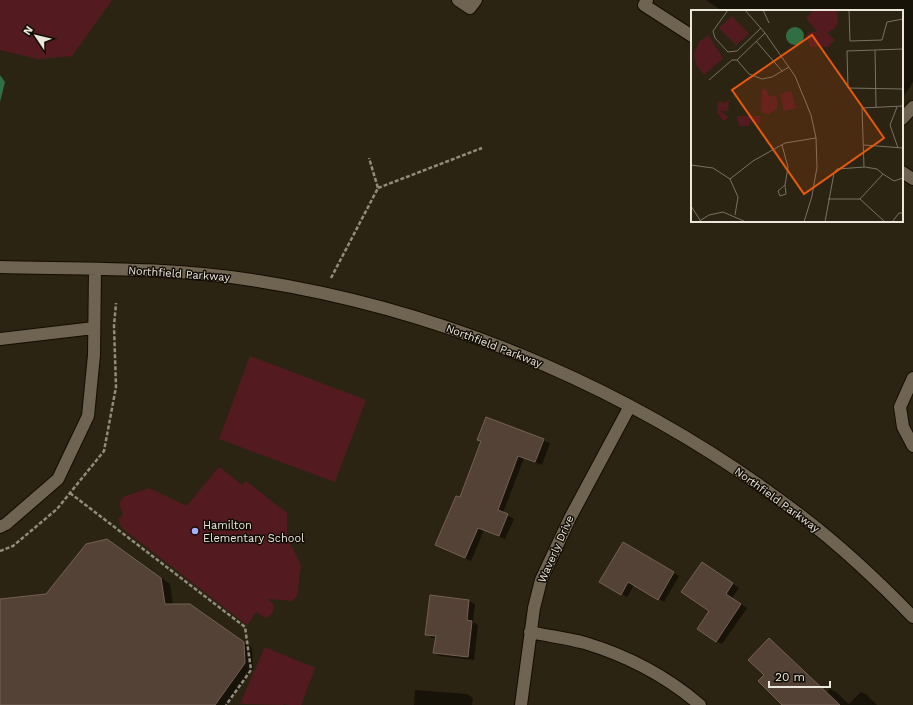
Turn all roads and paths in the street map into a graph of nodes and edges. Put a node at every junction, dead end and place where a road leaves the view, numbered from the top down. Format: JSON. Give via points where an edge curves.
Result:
{"nodes":[{"id":1,"x":458,"y":0,"type":"edge"},
{"id":2,"x":476,"y":0,"type":"edge"},
{"id":3,"x":647,"y":0,"type":"edge"},
{"id":4,"x":691,"y":35,"type":"edge"},
{"id":5,"x":913,"y":107,"type":"edge"},
{"id":6,"x":903,"y":118,"type":"edge"},
{"id":7,"x":482,"y":148,"type":"dead end"},
{"id":8,"x":369,"y":158,"type":"dead end"},
{"id":9,"x":903,"y":173,"type":"edge"},
{"id":10,"x":913,"y":179,"type":"edge"},
{"id":11,"x":378,"y":188,"type":"junction"},
{"id":12,"x":0,"y":267,"type":"edge"},
{"id":13,"x":95,"y":269,"type":"junction"},
{"id":14,"x":331,"y":279,"type":"dead end"},
{"id":15,"x":94,"y":328,"type":"junction"},
{"id":16,"x":0,"y":339,"type":"edge"},
{"id":17,"x":913,"y":378,"type":"edge"},
{"id":18,"x":630,"y":406,"type":"junction"},
{"id":19,"x":913,"y":446,"type":"edge"},
{"id":20,"x":70,"y":493,"type":"dead end"},
{"id":21,"x":0,"y":526,"type":"edge"},
{"id":22,"x":913,"y":617,"type":"edge"},
{"id":23,"x":530,"y":632,"type":"junction"},
{"id":24,"x":226,"y":705,"type":"edge"},
{"id":25,"x":521,"y":705,"type":"edge"},
{"id":26,"x":700,"y":705,"type":"edge"}],
"edges":[{"from":1,"to":2,"type":"street","via":[[470,8]]},
{"from":3,"to":4,"type":"street","via":[[644,5]]},
{"from":5,"to":6,"type":"street"},
{"from":7,"to":11,"type":"path"},
{"from":8,"to":11,"type":"path"},
{"from":9,"to":10,"type":"street"},
{"from":11,"to":14,"type":"path"},
{"from":12,"to":13,"type":"street","name":"Northfield Parkway"},
{"from":13,"to":15,"type":"street"},
{"from":13,"to":18,"type":"street","name":"Northfield Parkway","via":[[177,272],[256,280],[362,301],[419,318],[537,362]]},
{"from":15,"to":16,"type":"street"},
{"from":15,"to":21,"type":"street","via":[[88,416],[58,479],[6,524]]},
{"from":17,"to":19,"type":"street","via":[[900,407],[902,427]]},
{"from":18,"to":22,"type":"street","name":"Northfield Parkway","via":[[693,442],[805,519],[877,581]]},
{"from":18,"to":23,"type":"street","name":"Waverly Drive","via":[[570,518],[541,580]]},
{"from":20,"to":24,"type":"path","via":[[244,627],[251,670]]},
{"from":23,"to":25,"type":"street","name":"Waverly Drive"},
{"from":23,"to":26,"type":"street","via":[[583,642],[646,667]]}]}
